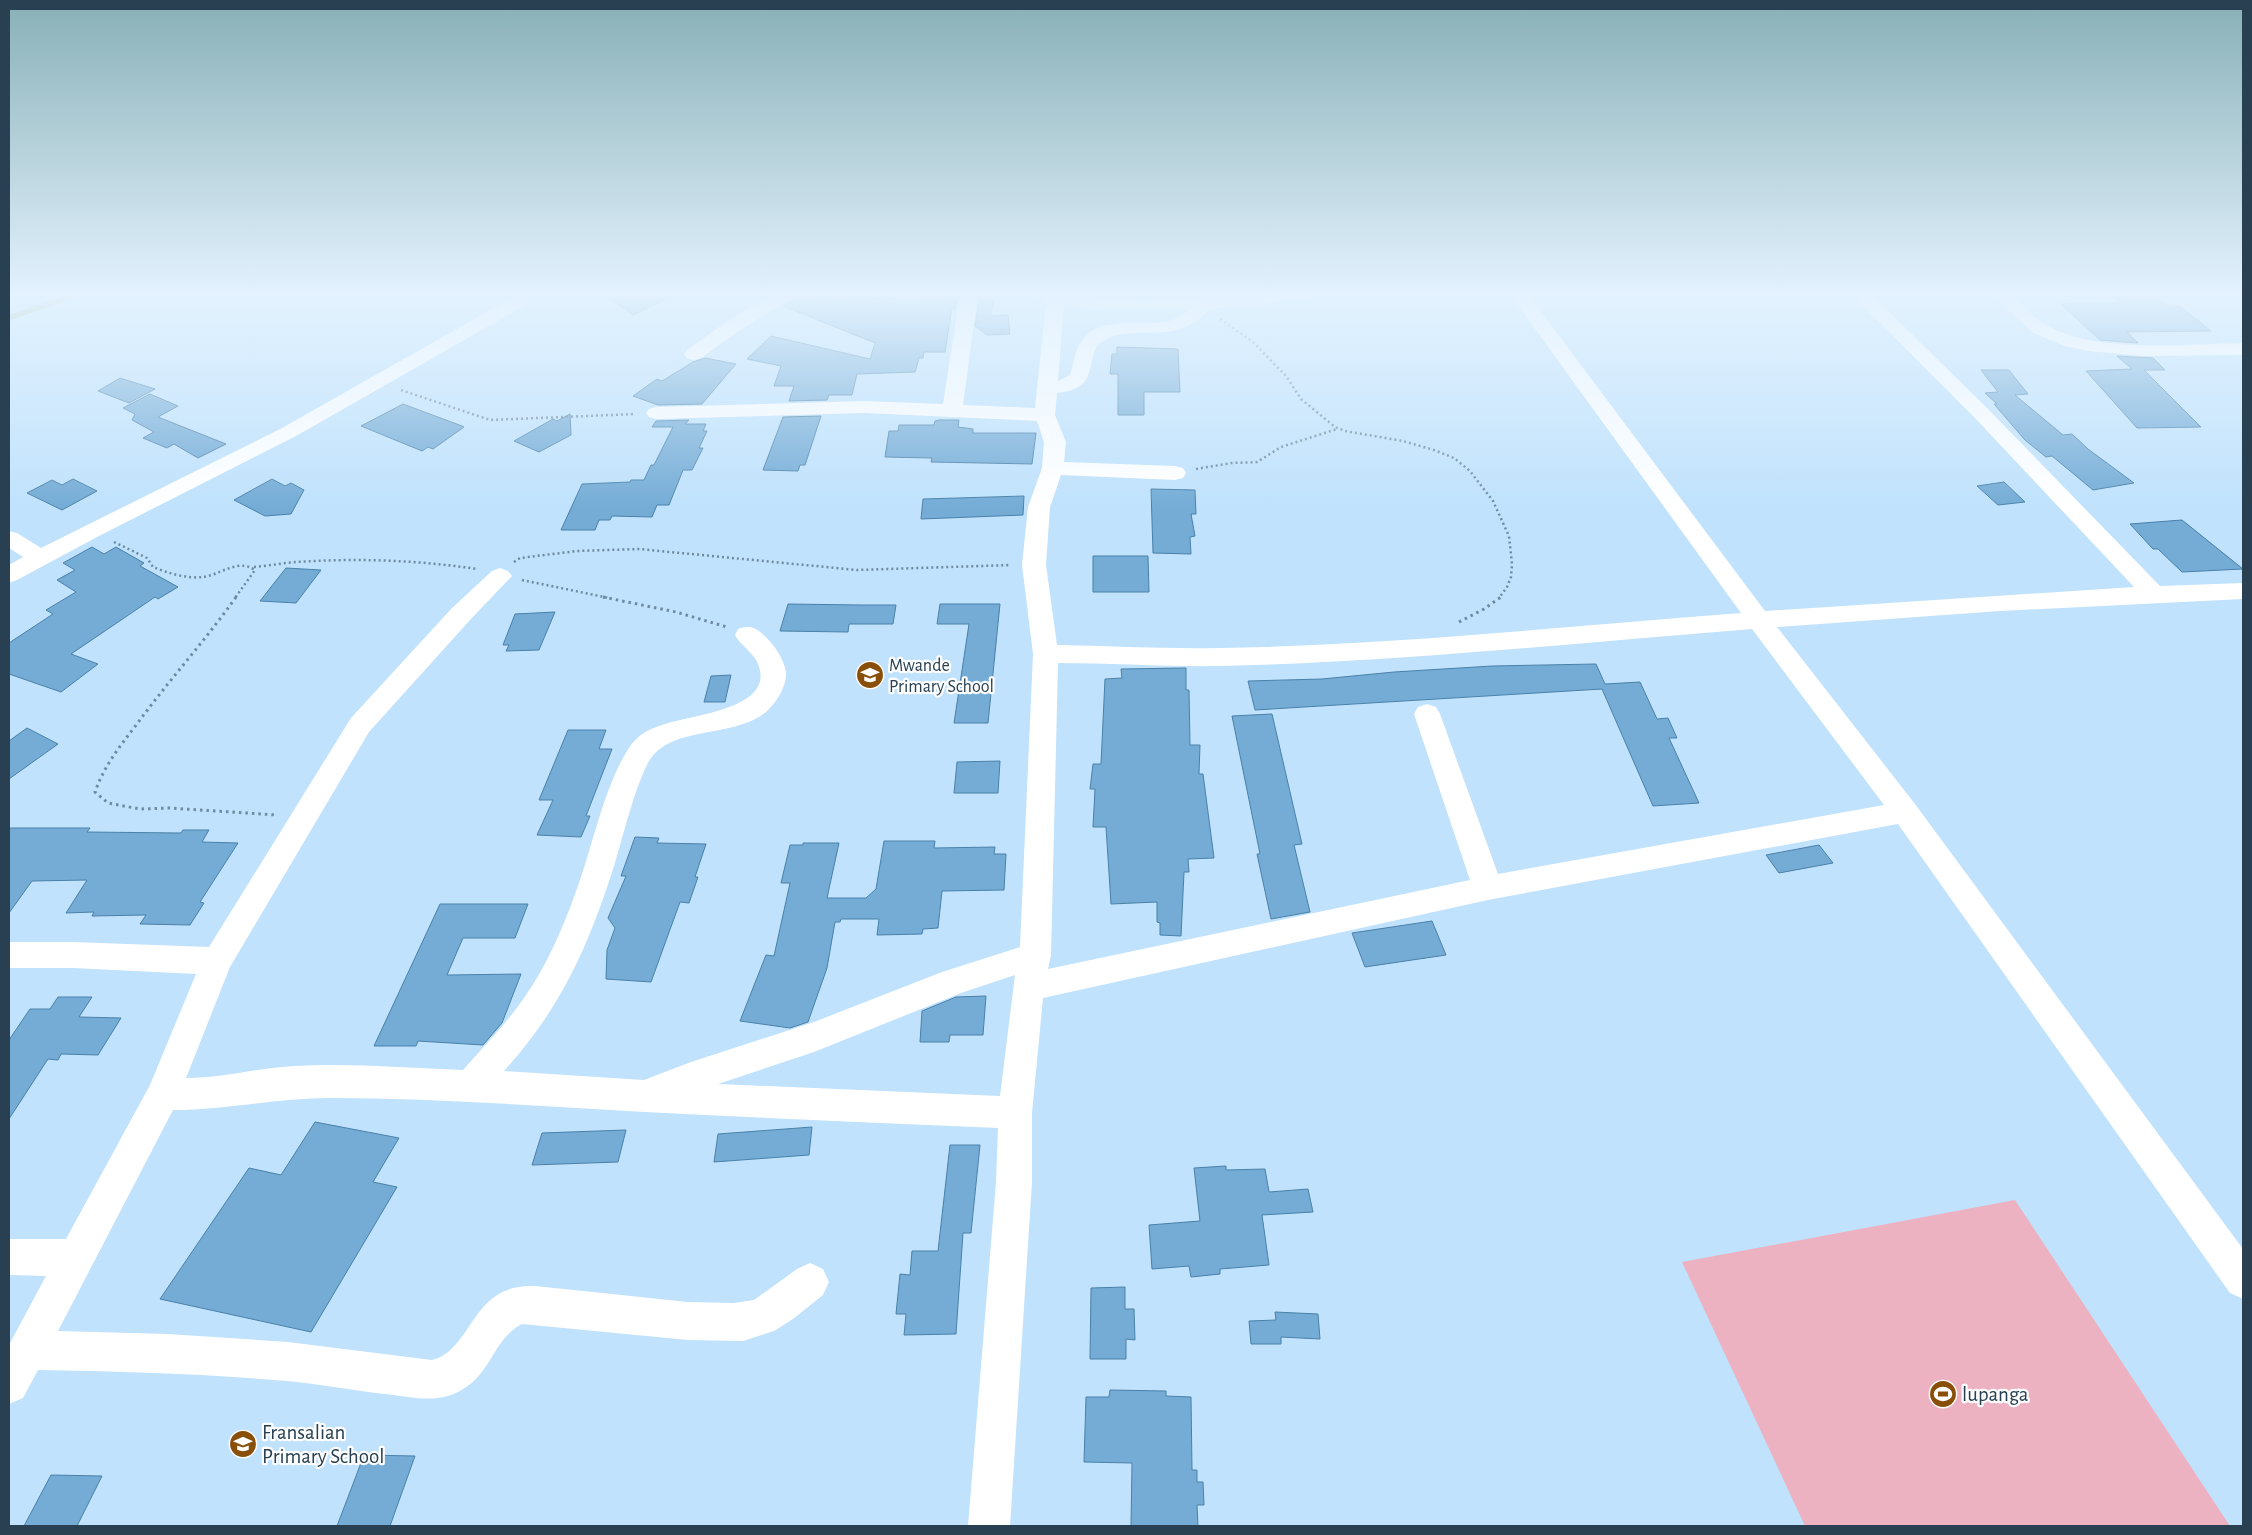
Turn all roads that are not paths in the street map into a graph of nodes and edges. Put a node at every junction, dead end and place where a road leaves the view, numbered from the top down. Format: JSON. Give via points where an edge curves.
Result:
{"nodes":[{"id":1,"x":408,"y":365,"type":"edge"},
{"id":2,"x":958,"y":365,"type":"edge"},
{"id":3,"x":1046,"y":365,"type":"edge"},
{"id":4,"x":1083,"y":365,"type":"edge"},
{"id":5,"x":1571,"y":365,"type":"edge"},
{"id":6,"x":1932,"y":365,"type":"edge"},
{"id":7,"x":1046,"y":401,"type":"junction"},
{"id":8,"x":952,"y":410,"type":"junction"},
{"id":9,"x":656,"y":413,"type":"road end"},
{"id":10,"x":1053,"y":468,"type":"junction"},
{"id":11,"x":1175,"y":473,"type":"road end"},
{"id":12,"x":9,"y":538,"type":"edge"},
{"id":13,"x":41,"y":558,"type":"junction"},
{"id":14,"x":9,"y":575,"type":"edge"},
{"id":15,"x":500,"y":576,"type":"road end"},
{"id":16,"x":2243,"y":590,"type":"edge"},
{"id":17,"x":2154,"y":594,"type":"junction"},
{"id":18,"x":1759,"y":620,"type":"junction"},
{"id":19,"x":746,"y":635,"type":"road end"},
{"id":20,"x":1046,"y":654,"type":"junction"},
{"id":21,"x":1427,"y":714,"type":"dead end"},
{"id":22,"x":1906,"y":812,"type":"junction"},
{"id":23,"x":1488,"y":888,"type":"junction"},
{"id":24,"x":1035,"y":954,"type":"junction"},
{"id":25,"x":9,"y":955,"type":"edge"},
{"id":26,"x":217,"y":961,"type":"junction"},
{"id":27,"x":1028,"y":987,"type":"junction"},
{"id":28,"x":470,"y":1086,"type":"junction"},
{"id":29,"x":163,"y":1094,"type":"junction"},
{"id":30,"x":644,"y":1096,"type":"junction"},
{"id":31,"x":1015,"y":1114,"type":"junction"},
{"id":32,"x":9,"y":1257,"type":"edge"},
{"id":33,"x":77,"y":1258,"type":"junction"},
{"id":34,"x":2243,"y":1280,"type":"edge"},
{"id":35,"x":810,"y":1282,"type":"dead end"},
{"id":36,"x":27,"y":1350,"type":"junction"},
{"id":37,"x":9,"y":1384,"type":"edge"},
{"id":38,"x":989,"y":1526,"type":"edge"}],
"edges":[{"from":1,"to":13,"type":"street","via":[[289,432]]},
{"from":2,"to":8,"type":"street"},
{"from":3,"to":7,"type":"street"},
{"from":4,"to":7,"type":"street","via":[[1081,374]]},
{"from":5,"to":18,"type":"street"},
{"from":6,"to":17,"type":"street"},
{"from":7,"to":8,"type":"street"},
{"from":7,"to":10,"type":"street","via":[[1055,442]]},
{"from":8,"to":9,"type":"street","via":[[864,407]]},
{"from":10,"to":11,"type":"street"},
{"from":10,"to":20,"type":"street","via":[[1039,506],[1034,565]]},
{"from":12,"to":13,"type":"street"},
{"from":13,"to":14,"type":"street"},
{"from":15,"to":26,"type":"street","via":[[360,725]]},
{"from":16,"to":17,"type":"street"},
{"from":17,"to":18,"type":"street"},
{"from":18,"to":20,"type":"street","via":[[1461,645],[1241,657]]},
{"from":18,"to":22,"type":"street"},
{"from":19,"to":28,"type":"street","via":[[773,664],[774,680],[764,700],[739,714],[657,737],[641,752],[627,780],[588,897],[557,973],[519,1031]]},
{"from":20,"to":24,"type":"street"},
{"from":21,"to":23,"type":"street"},
{"from":22,"to":23,"type":"street"},
{"from":22,"to":34,"type":"street"},
{"from":23,"to":27,"type":"street"},
{"from":24,"to":27,"type":"street"},
{"from":24,"to":30,"type":"street","via":[[953,982],[814,1037],[691,1077]]},
{"from":25,"to":26,"type":"street"},
{"from":26,"to":29,"type":"street"},
{"from":27,"to":31,"type":"street"},
{"from":28,"to":29,"type":"street","via":[[282,1083],[206,1094]]},
{"from":28,"to":30,"type":"street"},
{"from":29,"to":33,"type":"street"},
{"from":30,"to":31,"type":"street"},
{"from":31,"to":38,"type":"street","via":[[1014,1182]]},
{"from":32,"to":33,"type":"street"},
{"from":33,"to":36,"type":"street"},
{"from":35,"to":36,"type":"street","via":[[773,1310],[760,1317],[737,1322],[650,1318],[519,1305],[491,1325],[458,1372],[432,1380],[279,1361],[168,1353]]},
{"from":36,"to":37,"type":"street"}]}
